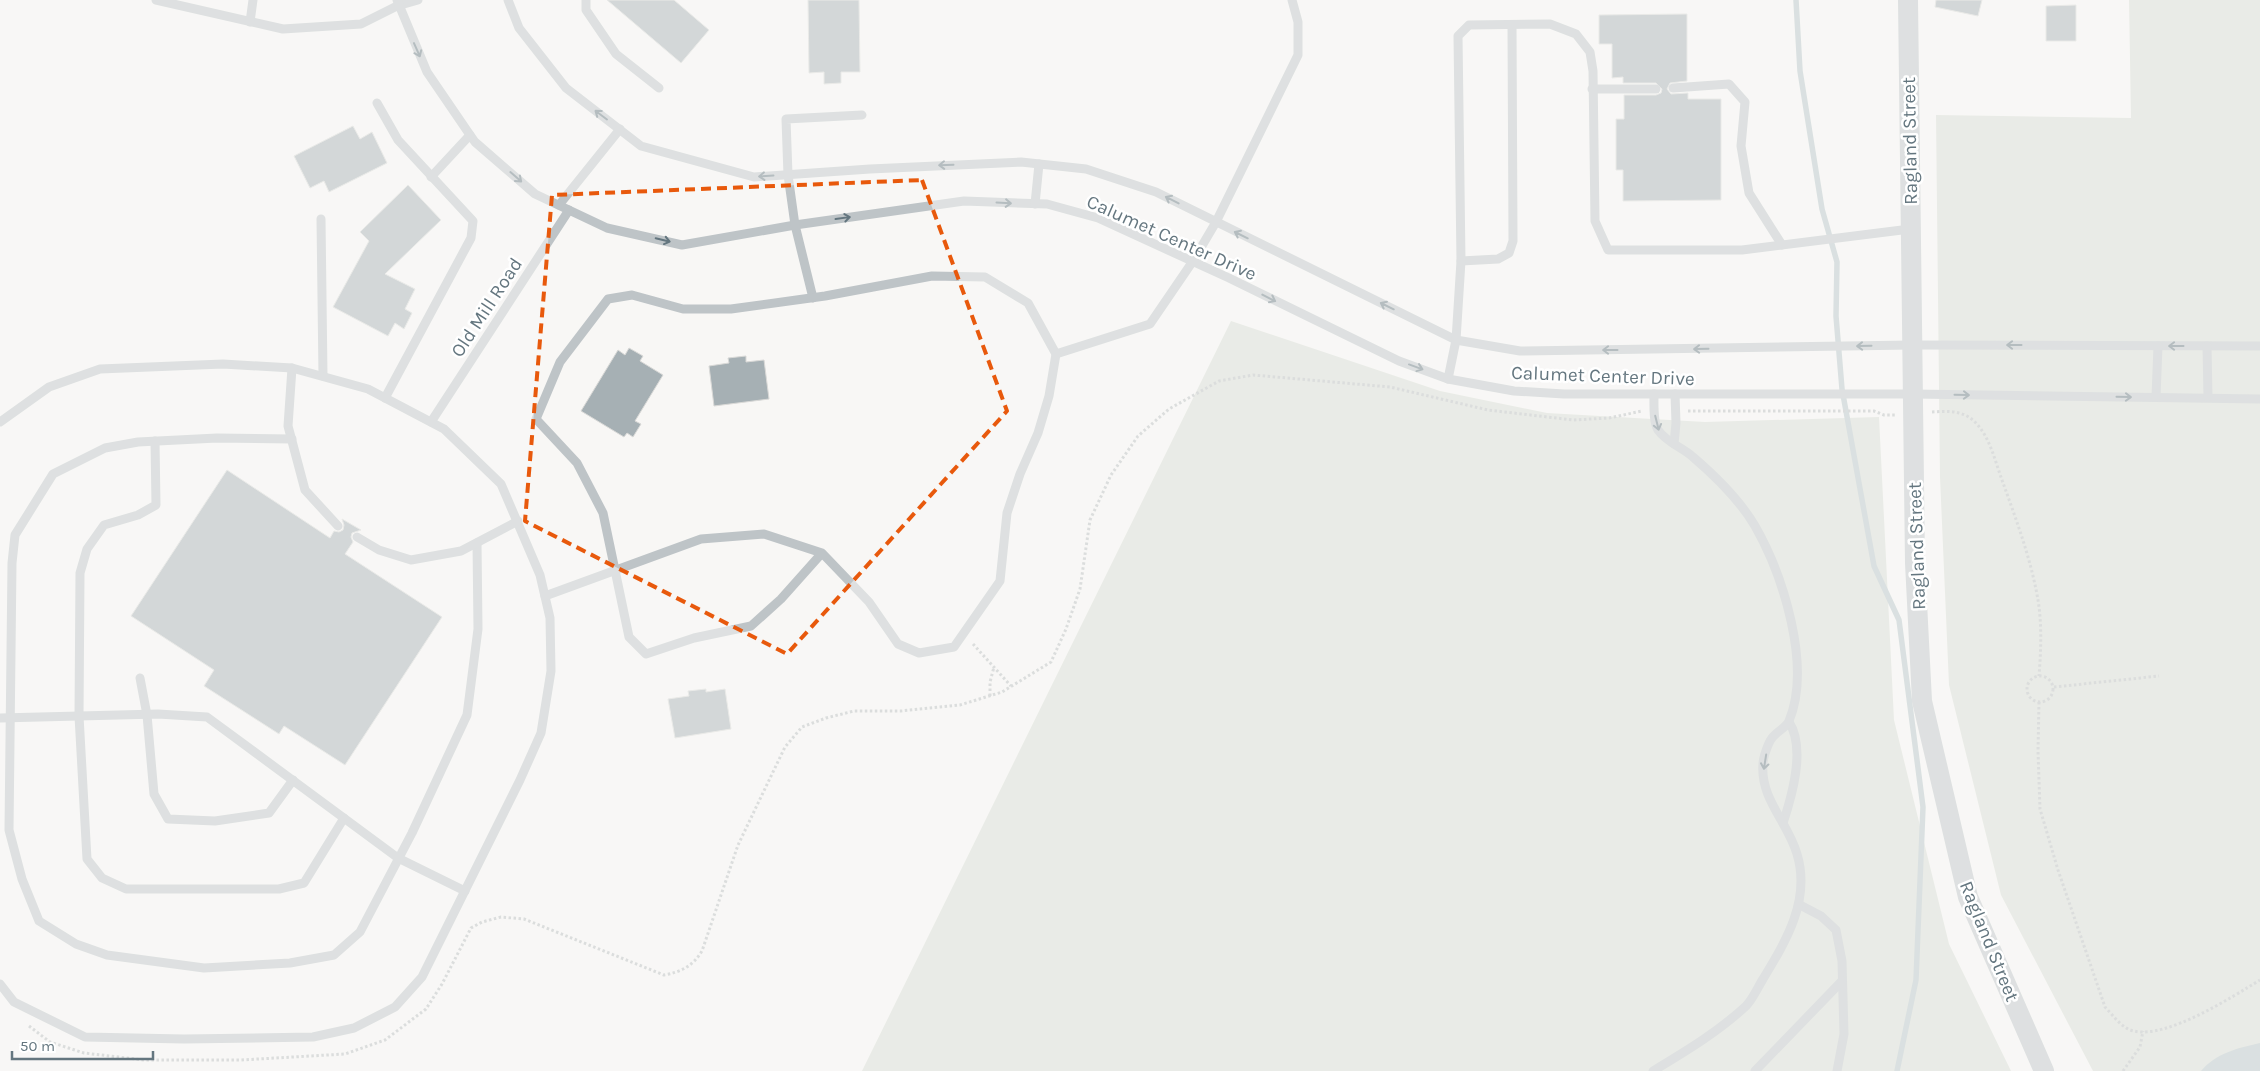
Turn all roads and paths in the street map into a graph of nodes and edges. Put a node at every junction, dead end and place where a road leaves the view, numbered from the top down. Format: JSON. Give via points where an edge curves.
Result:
{"nodes":[{"id":1,"x":156,"y":0,"type":"edge"},
{"id":2,"x":252,"y":0,"type":"edge"},
{"id":3,"x":418,"y":0,"type":"edge"},
{"id":4,"x":508,"y":0,"type":"edge"},
{"id":5,"x":586,"y":0,"type":"edge"},
{"id":6,"x":1292,"y":0,"type":"edge"},
{"id":7,"x":1908,"y":0,"type":"edge"},
{"id":8,"x":176,"y":2,"type":"edge"},
{"id":9,"x":397,"y":3,"type":"edge"},
{"id":10,"x":250,"y":22,"type":"junction"},
{"id":11,"x":1512,"y":25,"type":"junction"},
{"id":12,"x":659,"y":88,"type":"dead end"},
{"id":13,"x":1673,"y":88,"type":"dead end"},
{"id":14,"x":1592,"y":89,"type":"junction"},
{"id":15,"x":1656,"y":89,"type":"dead end"},
{"id":16,"x":378,"y":103,"type":"dead end"},
{"id":17,"x":862,"y":115,"type":"dead end"},
{"id":18,"x":620,"y":129,"type":"junction"},
{"id":19,"x":470,"y":135,"type":"junction"},
{"id":20,"x":1039,"y":164,"type":"junction"},
{"id":21,"x":788,"y":175,"type":"junction"},
{"id":22,"x":431,"y":177,"type":"junction"},
{"id":23,"x":1036,"y":204,"type":"junction"},
{"id":24,"x":559,"y":205,"type":"junction"},
{"id":25,"x":569,"y":210,"type":"junction"},
{"id":26,"x":320,"y":219,"type":"dead end"},
{"id":27,"x":1216,"y":222,"type":"junction"},
{"id":28,"x":794,"y":225,"type":"junction"},
{"id":29,"x":1910,"y":229,"type":"junction"},
{"id":30,"x":1782,"y":245,"type":"junction"},
{"id":31,"x":1462,"y":260,"type":"junction"},
{"id":32,"x":1193,"y":262,"type":"junction"},
{"id":33,"x":813,"y":298,"type":"junction"},
{"id":34,"x":1456,"y":340,"type":"junction"},
{"id":35,"x":1912,"y":345,"type":"junction"},
{"id":36,"x":2158,"y":346,"type":"junction"},
{"id":37,"x":2207,"y":346,"type":"junction"},
{"id":38,"x":2260,"y":346,"type":"edge"},
{"id":39,"x":1056,"y":354,"type":"junction"},
{"id":40,"x":292,"y":368,"type":"junction"},
{"id":41,"x":323,"y":376,"type":"junction"},
{"id":42,"x":1448,"y":379,"type":"junction"},
{"id":43,"x":1654,"y":394,"type":"junction"},
{"id":44,"x":1675,"y":394,"type":"junction"},
{"id":45,"x":1913,"y":394,"type":"junction"},
{"id":46,"x":385,"y":398,"type":"junction"},
{"id":47,"x":2156,"y":398,"type":"junction"},
{"id":48,"x":2208,"y":398,"type":"junction"},
{"id":49,"x":2260,"y":399,"type":"edge"},
{"id":50,"x":1701,"y":411,"type":"dead end"},
{"id":51,"x":1642,"y":412,"type":"dead end"},
{"id":52,"x":1923,"y":414,"type":"dead end"},
{"id":53,"x":1884,"y":415,"type":"dead end"},
{"id":54,"x":0,"y":422,"type":"edge"},
{"id":55,"x":431,"y":422,"type":"junction"},
{"id":56,"x":292,"y":439,"type":"junction"},
{"id":57,"x":155,"y":441,"type":"junction"},
{"id":58,"x":1674,"y":444,"type":"junction"},
{"id":59,"x":518,"y":521,"type":"junction"},
{"id":60,"x":338,"y":526,"type":"dead end"},
{"id":61,"x":356,"y":537,"type":"dead end"},
{"id":62,"x":477,"y":543,"type":"junction"},
{"id":63,"x":822,"y":553,"type":"junction"},
{"id":64,"x":614,"y":571,"type":"junction"},
{"id":65,"x":545,"y":596,"type":"junction"},
{"id":66,"x":963,"y":635,"type":"junction"},
{"id":67,"x":994,"y":667,"type":"junction"},
{"id":68,"x":2039,"y":676,"type":"junction"},
{"id":69,"x":2159,"y":676,"type":"dead end"},
{"id":70,"x":140,"y":678,"type":"dead end"},
{"id":71,"x":1011,"y":686,"type":"junction"},
{"id":72,"x":2054,"y":687,"type":"junction"},
{"id":73,"x":990,"y":696,"type":"junction"},
{"id":74,"x":2039,"y":702,"type":"junction"},
{"id":75,"x":147,"y":715,"type":"junction"},
{"id":76,"x":79,"y":716,"type":"junction"},
{"id":77,"x":10,"y":717,"type":"junction"},
{"id":78,"x":0,"y":718,"type":"edge"},
{"id":79,"x":1789,"y":722,"type":"junction"},
{"id":80,"x":293,"y":780,"type":"junction"},
{"id":81,"x":344,"y":818,"type":"junction"},
{"id":82,"x":1783,"y":823,"type":"junction"},
{"id":83,"x":398,"y":858,"type":"junction"},
{"id":84,"x":465,"y":891,"type":"junction"},
{"id":85,"x":1800,"y":905,"type":"junction"},
{"id":86,"x":1842,"y":981,"type":"junction"},
{"id":87,"x":2259,"y":981,"type":"edge"},
{"id":88,"x":0,"y":984,"type":"edge"},
{"id":89,"x":26,"y":1024,"type":"dead end"},
{"id":90,"x":2143,"y":1031,"type":"junction"},
{"id":91,"x":1653,"y":1071,"type":"edge"},
{"id":92,"x":1755,"y":1071,"type":"edge"},
{"id":93,"x":1837,"y":1071,"type":"edge"},
{"id":94,"x":2044,"y":1071,"type":"edge"},
{"id":95,"x":2123,"y":1071,"type":"edge"}],
"edges":[{"from":1,"to":8,"type":"lane"},
{"from":2,"to":10,"type":"lane"},
{"from":3,"to":9,"type":"lane"},
{"from":18,"to":4,"type":"lane","name":"Calumet Center Drive","one_way":true,"via":[[566,88],[519,28]]},
{"from":5,"to":12,"type":"lane","via":[[586,10],[616,54]]},
{"from":6,"to":27,"type":"lane","via":[[1298,22],[1298,55]]},
{"from":7,"to":29,"type":"street","name":"Ragland Street"},
{"from":8,"to":10,"type":"lane"},
{"from":9,"to":10,"type":"lane","via":[[361,24],[283,29]]},
{"from":9,"to":19,"type":"lane","name":"Calumet Center Drive","one_way":true,"via":[[427,72]]},
{"from":11,"to":14,"type":"lane","via":[[1550,24],[1576,34],[1590,52]]},
{"from":11,"to":31,"type":"lane","via":[[1513,241],[1509,253],[1498,259]]},
{"from":11,"to":31,"type":"lane","via":[[1469,25],[1458,36]]},
{"from":13,"to":30,"type":"lane","via":[[1729,84],[1745,102],[1741,146],[1749,193]]},
{"from":14,"to":15,"type":"lane"},
{"from":14,"to":30,"type":"lane","via":[[1595,221],[1608,250],[1742,250]]},
{"from":16,"to":22,"type":"lane","via":[[398,140]]},
{"from":17,"to":21,"type":"lane","via":[[786,119]]},
{"from":21,"to":18,"type":"lane","name":"Calumet Center Drive","one_way":true,"via":[[754,177],[641,146]]},
{"from":18,"to":24,"type":"lane"},
{"from":19,"to":22,"type":"lane"},
{"from":19,"to":24,"type":"lane","name":"Calumet Center Drive","one_way":true,"via":[[535,194]]},
{"from":20,"to":21,"type":"lane","name":"Calumet Center Drive","one_way":true,"via":[[879,168]]},
{"from":20,"to":23,"type":"lane"},
{"from":27,"to":20,"type":"lane","name":"Calumet Center Drive","one_way":true,"via":[[1156,192],[1086,169]]},
{"from":21,"to":28,"type":"lane"},
{"from":22,"to":46,"type":"lane","via":[[473,221],[471,238]]},
{"from":28,"to":23,"type":"lane","name":"Calumet Center Drive","one_way":true,"via":[[964,201]]},
{"from":23,"to":32,"type":"lane","name":"Calumet Center Drive","via":[[1098,218]]},
{"from":24,"to":25,"type":"lane","name":"Calumet Center Drive"},
{"from":25,"to":28,"type":"lane","name":"Calumet Center Drive","one_way":true,"via":[[607,228],[682,245]]},
{"from":25,"to":55,"type":"lane","name":"Old Mill Road"},
{"from":26,"to":41,"type":"lane"},
{"from":27,"to":32,"type":"lane"},
{"from":34,"to":27,"type":"lane","name":"Calumet Center Drive","one_way":true},
{"from":28,"to":33,"type":"lane"},
{"from":29,"to":30,"type":"lane"},
{"from":29,"to":35,"type":"street","name":"Ragland Street"},
{"from":31,"to":34,"type":"lane"},
{"from":32,"to":39,"type":"lane","via":[[1150,324]]},
{"from":32,"to":42,"type":"lane","name":"Calumet Center Drive","one_way":true,"via":[[1399,361]]},
{"from":33,"to":39,"type":"lane","via":[[932,276],[985,277],[1028,303]]},
{"from":33,"to":64,"type":"lane","via":[[731,309],[683,309],[632,295],[608,299],[560,362],[536,420],[577,463],[603,513]]},
{"from":35,"to":34,"type":"lane","name":"Calumet Center Drive","one_way":true,"via":[[1520,351]]},
{"from":34,"to":42,"type":"lane"},
{"from":36,"to":35,"type":"lane","name":"Calumet Center Drive","one_way":true},
{"from":35,"to":45,"type":"street","name":"Ragland Street"},
{"from":37,"to":36,"type":"lane","name":"Calumet Center Drive","one_way":true},
{"from":36,"to":47,"type":"lane"},
{"from":37,"to":38,"type":"lane","name":"Calumet Center Drive"},
{"from":37,"to":48,"type":"lane"},
{"from":39,"to":66,"type":"lane","via":[[1049,396],[1038,433],[1007,513],[1000,581]]},
{"from":40,"to":41,"type":"lane"},
{"from":40,"to":54,"type":"lane","via":[[224,364],[100,369],[49,387]]},
{"from":40,"to":56,"type":"lane","via":[[288,426]]},
{"from":41,"to":46,"type":"lane","via":[[368,388]]},
{"from":42,"to":43,"type":"lane","name":"Calumet Center Drive","via":[[1514,391]]},
{"from":43,"to":44,"type":"lane","name":"Calumet Center Drive"},
{"from":43,"to":58,"type":"lane","one_way":true,"via":[[1657,428]]},
{"from":44,"to":45,"type":"lane","name":"Calumet Center Drive"},
{"from":44,"to":58,"type":"lane"},
{"from":45,"to":47,"type":"lane","name":"Calumet Center Drive","one_way":true},
{"from":45,"to":94,"type":"street","name":"Ragland Street","via":[[1915,563],[1922,701],[1968,898]]},
{"from":46,"to":55,"type":"lane"},
{"from":47,"to":48,"type":"lane","name":"Calumet Center Drive"},
{"from":48,"to":49,"type":"lane","name":"Calumet Center Drive"},
{"from":50,"to":53,"type":"path","via":[[1874,411]]},
{"from":51,"to":71,"type":"path","via":[[1573,420],[1488,410],[1390,387],[1252,375],[1218,381],[1162,415],[1138,436],[1111,475],[1090,520],[1080,589],[1051,662]]},
{"from":52,"to":68,"type":"path","via":[[1960,412],[1975,422],[1988,442],[2020,532],[2038,600]]},
{"from":55,"to":59,"type":"lane","via":[[444,429],[501,484]]},
{"from":56,"to":57,"type":"lane"},
{"from":56,"to":60,"type":"lane","via":[[305,490]]},
{"from":57,"to":76,"type":"lane","via":[[156,505],[138,515],[104,525],[87,549],[80,573]]},
{"from":57,"to":77,"type":"lane","via":[[105,448],[53,474],[15,535]]},
{"from":58,"to":79,"type":"lane","via":[[1692,456],[1722,485],[1754,525],[1774,563],[1788,604],[1794,641],[1797,686]]},
{"from":59,"to":62,"type":"lane"},
{"from":59,"to":65,"type":"lane"},
{"from":61,"to":62,"type":"lane","via":[[379,550],[411,560],[461,551]]},
{"from":62,"to":83,"type":"lane","via":[[478,629],[467,715]]},
{"from":63,"to":64,"type":"lane","via":[[764,534],[701,539]]},
{"from":63,"to":64,"type":"lane","via":[[781,599],[751,626],[694,638],[646,654],[629,636]]},
{"from":63,"to":66,"type":"lane","via":[[868,602],[898,644],[919,652],[954,647]]},
{"from":64,"to":65,"type":"lane"},
{"from":65,"to":84,"type":"lane","via":[[550,618],[551,671],[541,734]]},
{"from":66,"to":67,"type":"path"},
{"from":67,"to":71,"type":"path"},
{"from":67,"to":73,"type":"path"},
{"from":68,"to":72,"type":"path","via":[[2050,680]]},
{"from":68,"to":74,"type":"path","via":[[2032,679],[2027,691]]},
{"from":69,"to":72,"type":"path"},
{"from":70,"to":75,"type":"lane"},
{"from":71,"to":73,"type":"path"},
{"from":72,"to":74,"type":"path","via":[[2050,698]]},
{"from":73,"to":89,"type":"path","via":[[950,706],[854,711],[802,727],[785,747],[738,845],[702,951],[696,962],[679,972],[664,974],[524,919],[501,917],[471,928],[426,1009],[385,1040],[346,1054],[241,1060],[144,1060],[84,1053],[50,1042]]},
{"from":74,"to":90,"type":"path","via":[[2040,809],[2058,870],[2105,1007],[2121,1024],[2134,1031]]},
{"from":75,"to":76,"type":"lane"},
{"from":75,"to":80,"type":"lane","via":[[207,717]]},
{"from":75,"to":80,"type":"lane","via":[[154,794],[168,819],[215,821],[269,813]]},
{"from":76,"to":77,"type":"lane"},
{"from":76,"to":81,"type":"lane","via":[[87,859],[102,878],[126,888],[279,889],[304,883]]},
{"from":77,"to":78,"type":"lane"},
{"from":77,"to":83,"type":"lane","via":[[8,830],[22,879],[40,921],[76,944],[152,962],[204,968],[290,963],[334,954],[360,932]]},
{"from":79,"to":82,"type":"lane","via":[[1795,731],[1797,748],[1792,796]]},
{"from":79,"to":82,"type":"lane","one_way":true,"via":[[1772,738],[1762,764],[1766,794]]},
{"from":80,"to":81,"type":"lane"},
{"from":81,"to":83,"type":"lane"},
{"from":82,"to":85,"type":"lane","via":[[1797,854]]},
{"from":83,"to":84,"type":"lane"},
{"from":84,"to":88,"type":"lane","via":[[422,977],[395,1007],[354,1028],[313,1037],[85,1037],[14,1002]]},
{"from":85,"to":86,"type":"lane","via":[[1821,916],[1836,930]]},
{"from":85,"to":91,"type":"lane","via":[[1784,945],[1748,1004],[1702,1041]]},
{"from":86,"to":92,"type":"lane"},
{"from":86,"to":93,"type":"lane","via":[[1844,1034]]},
{"from":87,"to":90,"type":"path","via":[[2220,1005],[2182,1022]]},
{"from":90,"to":95,"type":"path","via":[[2140,1047]]}]}
